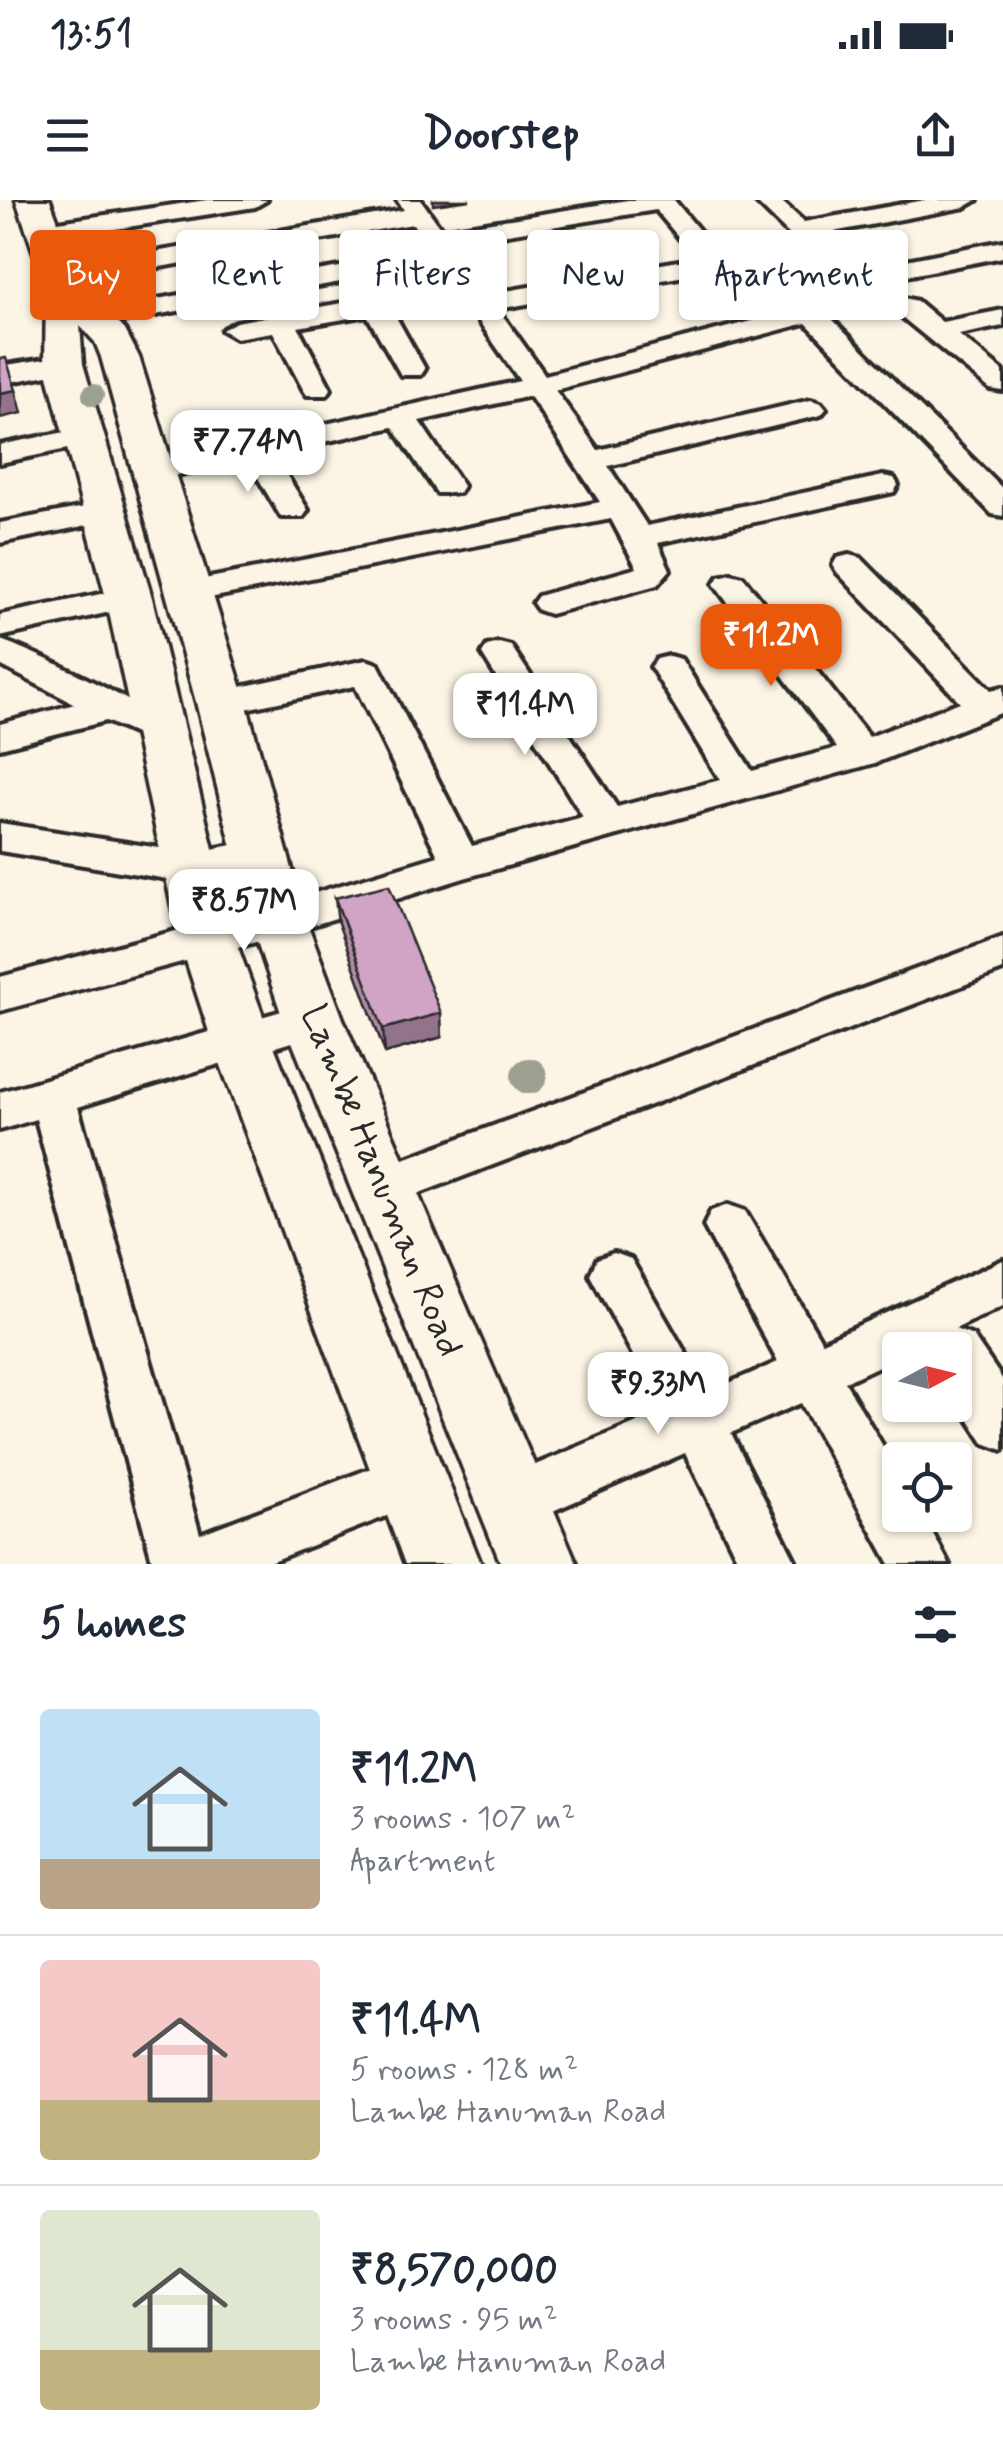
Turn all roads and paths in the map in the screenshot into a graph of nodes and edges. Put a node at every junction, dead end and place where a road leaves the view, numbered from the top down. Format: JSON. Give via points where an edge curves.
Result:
{"nodes":[{"id":1,"x":256,"y":200,"type":"edge"},
{"id":2,"x":766,"y":200,"type":"edge"},
{"id":3,"x":965,"y":200,"type":"edge"},
{"id":4,"x":661,"y":201,"type":"edge"},
{"id":5,"x":183,"y":211,"type":"junction"},
{"id":6,"x":39,"y":216,"type":"edge"},
{"id":7,"x":305,"y":226,"type":"junction"},
{"id":8,"x":428,"y":227,"type":"edge"},
{"id":9,"x":190,"y":230,"type":"edge"},
{"id":10,"x":289,"y":230,"type":"edge"},
{"id":11,"x":801,"y":230,"type":"joint"},
{"id":12,"x":1003,"y":250,"type":"edge"},
{"id":13,"x":908,"y":273,"type":"edge"},
{"id":14,"x":330,"y":276,"type":"junction"},
{"id":15,"x":319,"y":278,"type":"edge"},
{"id":16,"x":507,"y":292,"type":"edge"},
{"id":17,"x":908,"y":309,"type":"edge"},
{"id":18,"x":339,"y":312,"type":"edge"},
{"id":19,"x":1003,"y":318,"type":"edge"},
{"id":20,"x":63,"y":320,"type":"edge"},
{"id":21,"x":96,"y":320,"type":"edge"},
{"id":22,"x":384,"y":320,"type":"edge"},
{"id":23,"x":493,"y":320,"type":"edge"},
{"id":24,"x":789,"y":320,"type":"edge"},
{"id":25,"x":818,"y":320,"type":"edge"},
{"id":26,"x":282,"y":322,"type":"junction"},
{"id":27,"x":236,"y":330,"type":"dead end"},
{"id":28,"x":939,"y":331,"type":"junction"},
{"id":29,"x":64,"y":364,"type":"junction"},
{"id":30,"x":411,"y":369,"type":"dead end"},
{"id":31,"x":0,"y":375,"type":"edge"},
{"id":32,"x":1000,"y":383,"type":"dead end"},
{"id":33,"x":536,"y":386,"type":"junction"},
{"id":34,"x":317,"y":389,"type":"dead end"},
{"id":35,"x":811,"y":409,"type":"dead end"},
{"id":36,"x":401,"y":416,"type":"junction"},
{"id":37,"x":85,"y":437,"type":"junction"},
{"id":38,"x":255,"y":448,"type":"junction"},
{"id":39,"x":0,"y":454,"type":"edge"},
{"id":40,"x":590,"y":461,"type":"junction"},
{"id":41,"x":154,"y":471,"type":"junction"},
{"id":42,"x":883,"y":484,"type":"dead end"},
{"id":43,"x":448,"y":486,"type":"dead end"},
{"id":44,"x":1003,"y":507,"type":"edge"},
{"id":45,"x":620,"y":508,"type":"junction"},
{"id":46,"x":292,"y":510,"type":"dead end"},
{"id":47,"x":106,"y":512,"type":"junction"},
{"id":48,"x":0,"y":533,"type":"edge"},
{"id":49,"x":638,"y":538,"type":"junction"},
{"id":50,"x":850,"y":565,"type":"dead end"},
{"id":51,"x":731,"y":584,"type":"dead end"},
{"id":52,"x":189,"y":592,"type":"junction"},
{"id":53,"x":129,"y":598,"type":"junction"},
{"id":54,"x":550,"y":603,"type":"dead end"},
{"id":55,"x":0,"y":626,"type":"edge"},
{"id":56,"x":0,"y":651,"type":"edge"},
{"id":57,"x":499,"y":654,"type":"dead end"},
{"id":58,"x":669,"y":667,"type":"dead end"},
{"id":59,"x":220,"y":702,"type":"junction"},
{"id":60,"x":994,"y":703,"type":"edge"},
{"id":61,"x":112,"y":707,"type":"junction"},
{"id":62,"x":160,"y":732,"type":"junction"},
{"id":63,"x":0,"y":736,"type":"edge"},
{"id":64,"x":862,"y":754,"type":"junction"},
{"id":65,"x":743,"y":787,"type":"junction"},
{"id":66,"x":608,"y":825,"type":"junction"},
{"id":67,"x":11,"y":845,"type":"edge"},
{"id":68,"x":259,"y":854,"type":"junction"},
{"id":69,"x":461,"y":864,"type":"junction"},
{"id":70,"x":191,"y":868,"type":"junction"},
{"id":71,"x":278,"y":920,"type":"junction"},
{"id":72,"x":207,"y":938,"type":"junction"},
{"id":73,"x":1003,"y":953,"type":"edge"},
{"id":74,"x":0,"y":994,"type":"edge"},
{"id":75,"x":314,"y":1019,"type":"junction"},
{"id":76,"x":242,"y":1042,"type":"junction"},
{"id":77,"x":52,"y":1095,"type":"junction"},
{"id":78,"x":0,"y":1111,"type":"edge"},
{"id":79,"x":383,"y":1187,"type":"junction"},
{"id":80,"x":728,"y":1226,"type":"dead end"},
{"id":81,"x":614,"y":1275,"type":"dead end"},
{"id":82,"x":1003,"y":1282,"type":"edge"},
{"id":83,"x":953,"y":1332,"type":"edge"},
{"id":84,"x":882,"y":1355,"type":"edge"},
{"id":85,"x":811,"y":1373,"type":"junction"},
{"id":86,"x":972,"y":1378,"type":"edge"},
{"id":87,"x":696,"y":1422,"type":"junction"},
{"id":88,"x":1003,"y":1425,"type":"edge"},
{"id":89,"x":411,"y":1480,"type":"junction"},
{"id":90,"x":514,"y":1501,"type":"junction"},
{"id":91,"x":181,"y":1564,"type":"edge"},
{"id":92,"x":193,"y":1564,"type":"edge"},
{"id":93,"x":443,"y":1564,"type":"edge"},
{"id":94,"x":539,"y":1564,"type":"edge"},
{"id":95,"x":768,"y":1564,"type":"edge"},
{"id":96,"x":921,"y":1564,"type":"edge"}],
"edges":[{"from":1,"to":5,"type":"street"},
{"from":2,"to":11,"type":"street"},
{"from":3,"to":11,"type":"street"},
{"from":4,"to":8,"type":"street"},
{"from":4,"to":16,"type":"street","via":[[712,263]]},
{"from":5,"to":6,"type":"street"},
{"from":5,"to":9,"type":"street"},
{"from":7,"to":8,"type":"street"},
{"from":7,"to":10,"type":"street"},
{"from":7,"to":14,"type":"street"},
{"from":8,"to":14,"type":"street"},
{"from":12,"to":13,"type":"street"},
{"from":14,"to":15,"type":"street"},
{"from":17,"to":28,"type":"street"},
{"from":18,"to":26,"type":"street"},
{"from":19,"to":28,"type":"street"},
{"from":20,"to":29,"type":"main road","name":"Lambe Hanuman Road"},
{"from":21,"to":41,"type":"main road","name":"Lambe Hanuman Road","via":[[120,357]]},
{"from":22,"to":30,"type":"street"},
{"from":23,"to":33,"type":"street"},
{"from":24,"to":33,"type":"street"},
{"from":25,"to":44,"type":"street"},
{"from":26,"to":27,"type":"street"},
{"from":26,"to":34,"type":"street"},
{"from":28,"to":32,"type":"street"},
{"from":29,"to":31,"type":"street"},
{"from":29,"to":37,"type":"main road","name":"Lambe Hanuman Road"},
{"from":33,"to":36,"type":"street"},
{"from":33,"to":40,"type":"street"},
{"from":35,"to":40,"type":"street"},
{"from":36,"to":38,"type":"street"},
{"from":36,"to":43,"type":"street"},
{"from":37,"to":39,"type":"street"},
{"from":37,"to":47,"type":"main road","name":"Lambe Hanuman Road"},
{"from":38,"to":41,"type":"street"},
{"from":38,"to":46,"type":"street"},
{"from":40,"to":45,"type":"street"},
{"from":41,"to":52,"type":"main road","name":"Lambe Hanuman Road"},
{"from":42,"to":49,"type":"street"},
{"from":45,"to":49,"type":"street"},
{"from":45,"to":52,"type":"street"},
{"from":47,"to":48,"type":"street"},
{"from":47,"to":53,"type":"main road","name":"Lambe Hanuman Road"},
{"from":49,"to":54,"type":"street","via":[[654,570],[650,576]]},
{"from":50,"to":60,"type":"street"},
{"from":51,"to":64,"type":"street"},
{"from":52,"to":59,"type":"main road","name":"Lambe Hanuman Road"},
{"from":53,"to":55,"type":"street"},
{"from":53,"to":62,"type":"main road","name":"Lambe Hanuman Road"},
{"from":56,"to":61,"type":"street"},
{"from":57,"to":66,"type":"street"},
{"from":58,"to":65,"type":"street"},
{"from":59,"to":68,"type":"main road","name":"Lambe Hanuman Road"},
{"from":59,"to":69,"type":"street","via":[[366,672]]},
{"from":60,"to":64,"type":"street"},
{"from":61,"to":62,"type":"street"},
{"from":61,"to":63,"type":"street"},
{"from":62,"to":70,"type":"main road","name":"Lambe Hanuman Road"},
{"from":64,"to":65,"type":"street"},
{"from":65,"to":66,"type":"street"},
{"from":66,"to":69,"type":"street"},
{"from":67,"to":70,"type":"street"},
{"from":68,"to":70,"type":"street"},
{"from":68,"to":71,"type":"main road","name":"Lambe Hanuman Road"},
{"from":69,"to":71,"type":"street"},
{"from":70,"to":72,"type":"main road","name":"Lambe Hanuman Road"},
{"from":71,"to":72,"type":"street"},
{"from":71,"to":75,"type":"main road","name":"Lambe Hanuman Road"},
{"from":72,"to":74,"type":"street"},
{"from":72,"to":76,"type":"main road","name":"Lambe Hanuman Road"},
{"from":73,"to":79,"type":"street"},
{"from":75,"to":76,"type":"street"},
{"from":75,"to":79,"type":"main road","name":"Lambe Hanuman Road"},
{"from":76,"to":77,"type":"street"},
{"from":76,"to":89,"type":"main road","name":"Lambe Hanuman Road"},
{"from":77,"to":78,"type":"street"},
{"from":77,"to":91,"type":"street"},
{"from":79,"to":90,"type":"main road","name":"Lambe Hanuman Road"},
{"from":80,"to":85,"type":"street"},
{"from":81,"to":87,"type":"street"},
{"from":82,"to":83,"type":"street"},
{"from":84,"to":85,"type":"street"},
{"from":85,"to":87,"type":"street"},
{"from":85,"to":96,"type":"street"},
{"from":86,"to":88,"type":"street"},
{"from":87,"to":90,"type":"street"},
{"from":87,"to":95,"type":"street"},
{"from":89,"to":92,"type":"street"},
{"from":89,"to":93,"type":"main road","name":"Lambe Hanuman Road"},
{"from":90,"to":94,"type":"main road","name":"Lambe Hanuman Road"}]}
